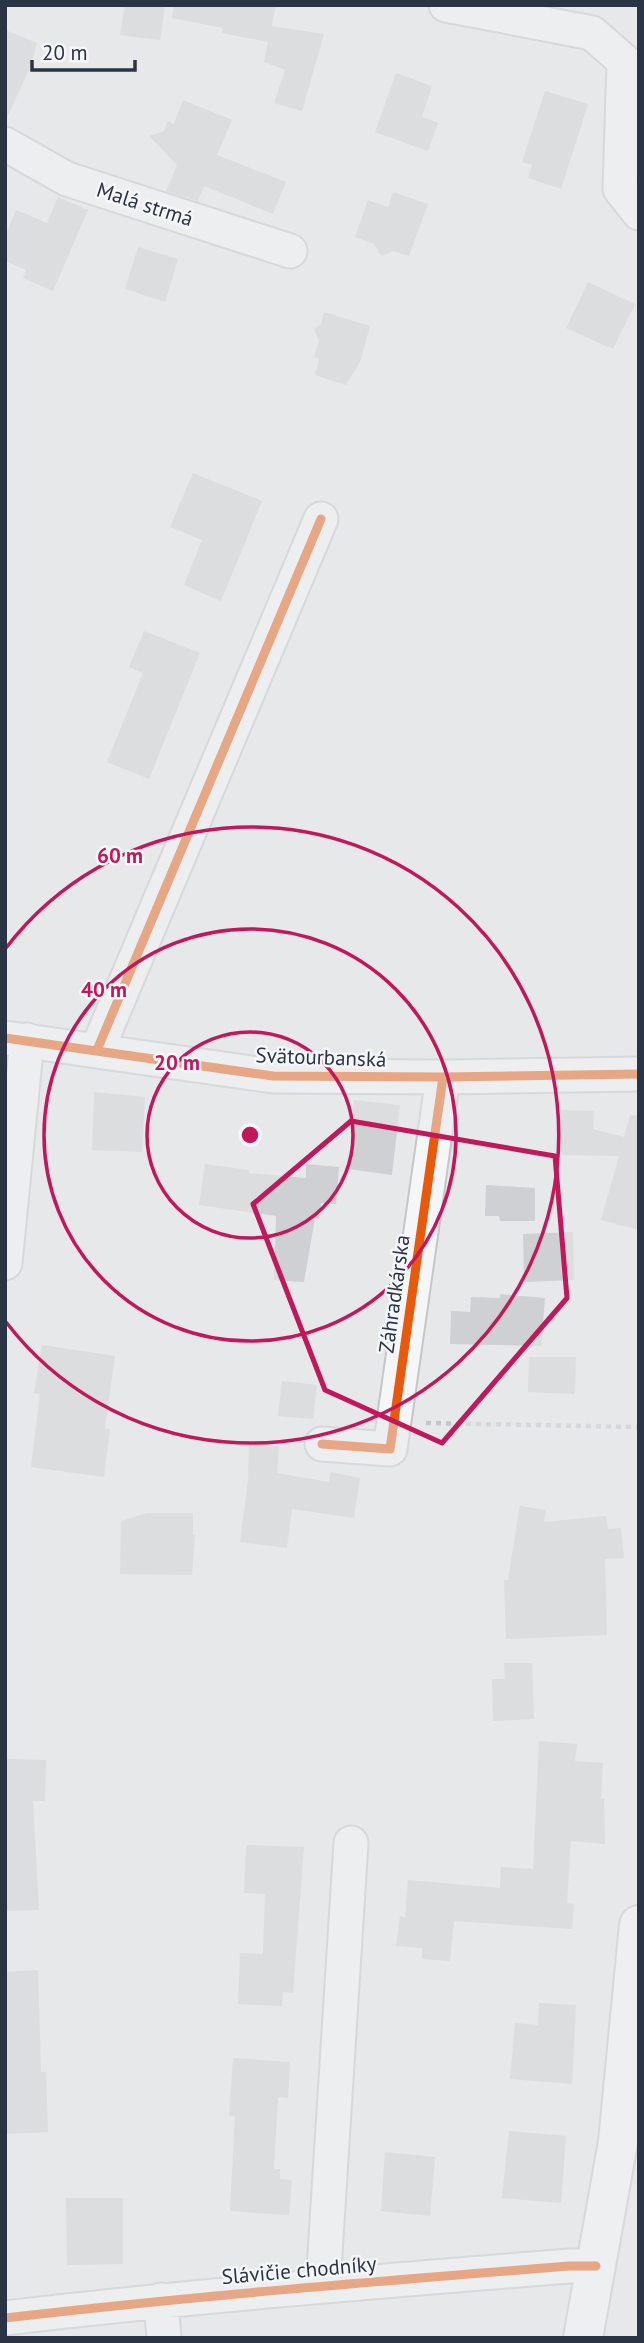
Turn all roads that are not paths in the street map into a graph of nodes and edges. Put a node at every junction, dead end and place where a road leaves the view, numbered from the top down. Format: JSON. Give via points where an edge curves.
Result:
{"nodes":[{"id":1,"x":446,"y":5,"type":"edge"},
{"id":2,"x":5,"y":144,"type":"edge"},
{"id":3,"x":639,"y":213,"type":"edge"},
{"id":4,"x":290,"y":251,"type":"dead end"},
{"id":5,"x":321,"y":519,"type":"dead end"},
{"id":6,"x":16,"y":1039,"type":"edge"},
{"id":7,"x":97,"y":1051,"type":"junction"},
{"id":8,"x":639,"y":1073,"type":"edge"},
{"id":9,"x":443,"y":1077,"type":"junction"},
{"id":10,"x":5,"y":1263,"type":"edge"},
{"id":11,"x":322,"y":1444,"type":"dead end"},
{"id":12,"x":351,"y":1843,"type":"dead end"},
{"id":13,"x":638,"y":1944,"type":"edge"},
{"id":14,"x":596,"y":2266,"type":"junction"},
{"id":15,"x":323,"y":2285,"type":"junction"},
{"id":16,"x":161,"y":2300,"type":"junction"},
{"id":17,"x":5,"y":2318,"type":"edge"},
{"id":18,"x":164,"y":2338,"type":"edge"},
{"id":19,"x":583,"y":2338,"type":"edge"}],
"edges":[{"from":1,"to":3,"type":"street","via":[[592,33],[624,61],[620,189]]},
{"from":2,"to":4,"type":"street","name":"Malá strmá","via":[[67,179]]},
{"from":5,"to":7,"type":"street"},
{"from":6,"to":7,"type":"street","name":"Svätourbanská"},
{"from":6,"to":10,"type":"street"},
{"from":7,"to":9,"type":"street","name":"Svätourbanská","via":[[274,1076]]},
{"from":8,"to":9,"type":"street","name":"Svätourbanská"},
{"from":9,"to":11,"type":"street","name":"Záhradkárska","via":[[390,1449]]},
{"from":12,"to":15,"type":"street","name":"Slávičie chodníky"},
{"from":13,"to":14,"type":"street","via":[[618,2142]]},
{"from":14,"to":15,"type":"street","name":"Slávičie chodníky"},
{"from":14,"to":19,"type":"street"},
{"from":15,"to":16,"type":"street","name":"Slávičie chodníky"},
{"from":16,"to":17,"type":"street","name":"Slávičie chodníky"},
{"from":16,"to":18,"type":"street"}]}
